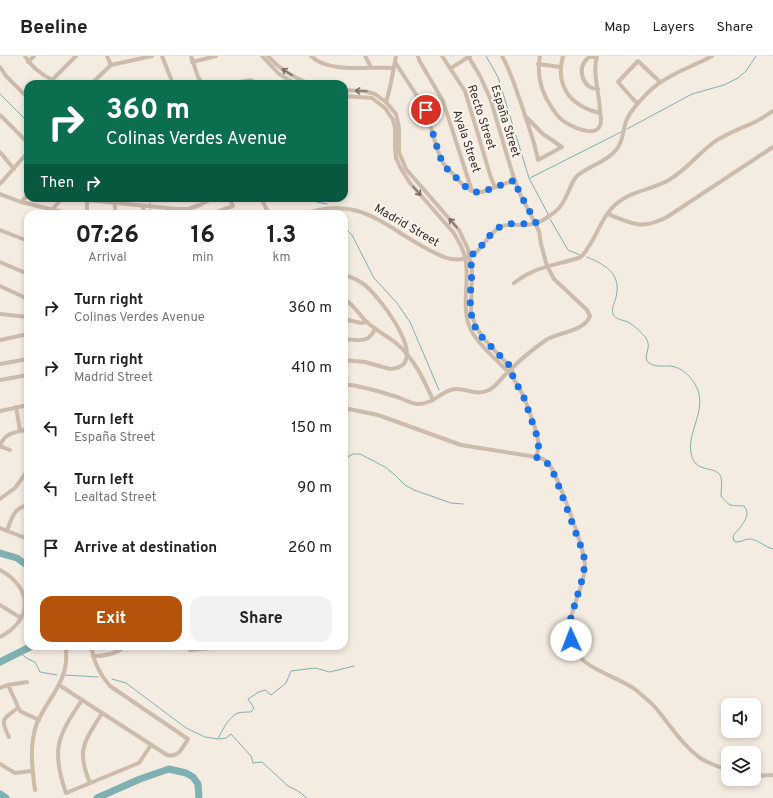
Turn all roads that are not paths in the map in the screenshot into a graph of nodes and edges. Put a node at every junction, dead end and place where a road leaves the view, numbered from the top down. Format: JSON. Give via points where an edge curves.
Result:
{"nodes":[{"id":1,"x":25,"y":56,"type":"edge"},
{"id":2,"x":34,"y":56,"type":"edge"},
{"id":3,"x":76,"y":56,"type":"edge"},
{"id":4,"x":107,"y":56,"type":"edge"},
{"id":5,"x":152,"y":56,"type":"edge"},
{"id":6,"x":162,"y":56,"type":"edge"},
{"id":7,"x":191,"y":56,"type":"edge"},
{"id":8,"x":216,"y":56,"type":"edge"},
{"id":9,"x":262,"y":56,"type":"edge"},
{"id":10,"x":268,"y":56,"type":"edge"},
{"id":11,"x":311,"y":56,"type":"edge"},
{"id":12,"x":365,"y":56,"type":"edge"},
{"id":13,"x":418,"y":56,"type":"edge"},
{"id":14,"x":442,"y":56,"type":"edge"},
{"id":15,"x":469,"y":56,"type":"edge"},
{"id":16,"x":502,"y":56,"type":"edge"},
{"id":17,"x":540,"y":56,"type":"edge"},
{"id":18,"x":563,"y":56,"type":"edge"},
{"id":19,"x":597,"y":56,"type":"edge"},
{"id":20,"x":712,"y":56,"type":"edge"},
{"id":21,"x":396,"y":58,"type":"edge"},
{"id":22,"x":28,"y":62,"type":"junction"},
{"id":23,"x":192,"y":62,"type":"junction"},
{"id":24,"x":538,"y":64,"type":"junction"},
{"id":25,"x":111,"y":65,"type":"junction"},
{"id":26,"x":371,"y":66,"type":"junction"},
{"id":27,"x":0,"y":67,"type":"edge"},
{"id":28,"x":560,"y":67,"type":"junction"},
{"id":29,"x":393,"y":68,"type":"junction"},
{"id":30,"x":451,"y":68,"type":"junction"},
{"id":31,"x":48,"y":80,"type":"edge"},
{"id":32,"x":52,"y":80,"type":"edge"},
{"id":33,"x":95,"y":80,"type":"edge"},
{"id":34,"x":170,"y":80,"type":"edge"},
{"id":35,"x":200,"y":80,"type":"edge"},
{"id":36,"x":289,"y":80,"type":"edge"},
{"id":37,"x":302,"y":80,"type":"edge"},
{"id":38,"x":660,"y":82,"type":"junction"},
{"id":39,"x":598,"y":89,"type":"junction"},
{"id":40,"x":348,"y":90,"type":"edge"},
{"id":41,"x":24,"y":94,"type":"edge"},
{"id":42,"x":348,"y":96,"type":"edge"},
{"id":43,"x":386,"y":102,"type":"junction"},
{"id":44,"x":637,"y":103,"type":"junction"},
{"id":45,"x":773,"y":111,"type":"edge"},
{"id":46,"x":600,"y":113,"type":"junction"},
{"id":47,"x":0,"y":115,"type":"edge"},
{"id":48,"x":525,"y":116,"type":"junction"},
{"id":49,"x":24,"y":139,"type":"edge"},
{"id":50,"x":773,"y":147,"type":"edge"},
{"id":51,"x":0,"y":152,"type":"edge"},
{"id":52,"x":24,"y":157,"type":"edge"},
{"id":53,"x":14,"y":169,"type":"junction"},
{"id":54,"x":515,"y":180,"type":"junction"},
{"id":55,"x":0,"y":184,"type":"edge"},
{"id":56,"x":495,"y":187,"type":"junction"},
{"id":57,"x":472,"y":191,"type":"junction"},
{"id":58,"x":0,"y":194,"type":"edge"},
{"id":59,"x":24,"y":199,"type":"edge"},
{"id":60,"x":21,"y":202,"type":"junction"},
{"id":61,"x":59,"y":202,"type":"edge"},
{"id":62,"x":125,"y":202,"type":"edge"},
{"id":63,"x":206,"y":202,"type":"edge"},
{"id":64,"x":231,"y":202,"type":"edge"},
{"id":65,"x":144,"y":206,"type":"junction"},
{"id":66,"x":165,"y":208,"type":"joint"},
{"id":67,"x":52,"y":210,"type":"joint"},
{"id":68,"x":144,"y":210,"type":"edge"},
{"id":69,"x":222,"y":210,"type":"edge"},
{"id":70,"x":316,"y":210,"type":"edge"},
{"id":71,"x":608,"y":214,"type":"junction"},
{"id":72,"x":536,"y":223,"type":"junction"},
{"id":73,"x":0,"y":230,"type":"edge"},
{"id":74,"x":24,"y":240,"type":"edge"},
{"id":75,"x":467,"y":257,"type":"junction"},
{"id":76,"x":0,"y":262,"type":"edge"},
{"id":77,"x":547,"y":266,"type":"junction"},
{"id":78,"x":24,"y":272,"type":"edge"},
{"id":79,"x":348,"y":277,"type":"edge"},
{"id":80,"x":514,"y":284,"type":"dead end"},
{"id":81,"x":0,"y":286,"type":"edge"},
{"id":82,"x":24,"y":297,"type":"edge"},
{"id":83,"x":348,"y":301,"type":"edge"},
{"id":84,"x":0,"y":314,"type":"edge"},
{"id":85,"x":24,"y":317,"type":"edge"},
{"id":86,"x":348,"y":320,"type":"edge"},
{"id":87,"x":367,"y":322,"type":"junction"},
{"id":88,"x":375,"y":329,"type":"junction"},
{"id":89,"x":24,"y":335,"type":"edge"},
{"id":90,"x":348,"y":338,"type":"edge"},
{"id":91,"x":0,"y":340,"type":"edge"},
{"id":92,"x":407,"y":355,"type":"junction"},
{"id":93,"x":24,"y":360,"type":"edge"},
{"id":94,"x":348,"y":360,"type":"edge"},
{"id":95,"x":0,"y":364,"type":"edge"},
{"id":96,"x":510,"y":370,"type":"junction"},
{"id":97,"x":24,"y":376,"type":"edge"},
{"id":98,"x":0,"y":380,"type":"edge"},
{"id":99,"x":348,"y":385,"type":"edge"},
{"id":100,"x":434,"y":400,"type":"junction"},
{"id":101,"x":24,"y":405,"type":"edge"},
{"id":102,"x":16,"y":407,"type":"junction"},
{"id":103,"x":348,"y":409,"type":"edge"},
{"id":104,"x":0,"y":411,"type":"edge"},
{"id":105,"x":24,"y":430,"type":"edge"},
{"id":106,"x":0,"y":446,"type":"edge"},
{"id":107,"x":10,"y":450,"type":"dead end"},
{"id":108,"x":536,"y":457,"type":"junction"},
{"id":109,"x":24,"y":476,"type":"edge"},
{"id":110,"x":0,"y":499,"type":"edge"},
{"id":111,"x":24,"y":507,"type":"edge"},
{"id":112,"x":0,"y":528,"type":"edge"},
{"id":113,"x":7,"y":530,"type":"junction"},
{"id":114,"x":24,"y":537,"type":"edge"},
{"id":115,"x":0,"y":570,"type":"edge"},
{"id":116,"x":24,"y":598,"type":"edge"},
{"id":117,"x":0,"y":605,"type":"edge"},
{"id":118,"x":24,"y":611,"type":"edge"},
{"id":119,"x":21,"y":618,"type":"junction"},
{"id":120,"x":0,"y":637,"type":"edge"},
{"id":121,"x":66,"y":650,"type":"edge"},
{"id":122,"x":92,"y":650,"type":"edge"},
{"id":123,"x":122,"y":650,"type":"edge"},
{"id":124,"x":93,"y":656,"type":"junction"},
{"id":125,"x":27,"y":682,"type":"dead end"},
{"id":126,"x":8,"y":685,"type":"junction"},
{"id":127,"x":59,"y":685,"type":"junction"},
{"id":128,"x":0,"y":688,"type":"edge"},
{"id":129,"x":82,"y":700,"type":"junction"},
{"id":130,"x":18,"y":708,"type":"junction"},
{"id":131,"x":102,"y":713,"type":"junction"},
{"id":132,"x":38,"y":720,"type":"junction"},
{"id":133,"x":9,"y":737,"type":"dead end"},
{"id":134,"x":151,"y":745,"type":"junction"},
{"id":135,"x":0,"y":764,"type":"edge"},
{"id":136,"x":721,"y":767,"type":"edge"},
{"id":137,"x":32,"y":771,"type":"junction"},
{"id":138,"x":773,"y":775,"type":"edge"},
{"id":139,"x":761,"y":776,"type":"edge"},
{"id":140,"x":90,"y":783,"type":"junction"},
{"id":141,"x":35,"y":790,"type":"dead end"}],
"edges":[{"from":1,"to":22,"type":"street"},
{"from":2,"to":22,"type":"street"},
{"from":3,"to":32,"type":"street"},
{"from":4,"to":25,"type":"street"},
{"from":5,"to":25,"type":"street"},
{"from":6,"to":34,"type":"street"},
{"from":7,"to":23,"type":"street"},
{"from":8,"to":23,"type":"street"},
{"from":9,"to":36,"type":"street","via":[[279,74]]},
{"from":37,"to":10,"type":"street","one_way":true,"via":[[274,63]]},
{"from":11,"to":26,"type":"street","via":[[326,65]]},
{"from":12,"to":26,"type":"street"},
{"from":13,"to":57,"type":"street","name":"Ayala Street","via":[[443,101]]},
{"from":14,"to":30,"type":"street","name":"Recto Street"},
{"from":15,"to":30,"type":"street"},
{"from":15,"to":54,"type":"street","name":"España Street","via":[[490,98]]},
{"from":16,"to":48,"type":"street","via":[[515,83]]},
{"from":17,"to":24,"type":"street"},
{"from":18,"to":28,"type":"street"},
{"from":19,"to":39,"type":"street","via":[[595,74]]},
{"from":19,"to":39,"type":"street","via":[[585,60],[582,75],[586,83]]},
{"from":20,"to":38,"type":"street"},
{"from":21,"to":29,"type":"street"},
{"from":21,"to":57,"type":"street","via":[[426,110],[443,163]]},
{"from":22,"to":31,"type":"street"},
{"from":23,"to":35,"type":"street"},
{"from":24,"to":28,"type":"street"},
{"from":24,"to":46,"type":"street","via":[[539,82],[545,98],[561,119],[575,129],[592,132],[600,125]]},
{"from":25,"to":33,"type":"street"},
{"from":26,"to":29,"type":"street"},
{"from":27,"to":41,"type":"street"},
{"from":28,"to":46,"type":"street","via":[[562,81],[572,100],[589,111]]},
{"from":29,"to":43,"type":"street"},
{"from":30,"to":56,"type":"street","name":"Recto Street","via":[[465,90]]},
{"from":38,"to":44,"type":"street"},
{"from":38,"to":44,"type":"street","via":[[638,61],[618,82]]},
{"from":39,"to":46,"type":"street"},
{"from":43,"to":40,"type":"street","one_way":true,"via":[[369,92]]},
{"from":42,"to":75,"type":"street","one_way":true,"via":[[372,98],[385,108],[393,120],[396,158],[400,167],[410,183],[453,232]]},
{"from":75,"to":43,"type":"street","one_way":true,"via":[[468,249],[459,230],[406,169],[400,152],[396,114]]},
{"from":44,"to":72,"type":"street","via":[[627,118],[624,136],[616,150],[578,176],[562,204],[549,216]]},
{"from":45,"to":71,"type":"street","via":[[712,144],[669,180],[629,195],[616,204]]},
{"from":47,"to":49,"type":"street"},
{"from":48,"to":48,"type":"street","via":[[543,134],[562,147],[538,160]]},
{"from":50,"to":71,"type":"street","via":[[657,223],[630,223]]},
{"from":51,"to":53,"type":"street"},
{"from":52,"to":53,"type":"street"},
{"from":53,"to":55,"type":"street"},
{"from":54,"to":56,"type":"street"},
{"from":54,"to":72,"type":"street","name":"España Street"},
{"from":56,"to":57,"type":"street","via":[[482,192]]},
{"from":58,"to":60,"type":"street"},
{"from":59,"to":60,"type":"street"},
{"from":60,"to":67,"type":"street"},
{"from":61,"to":67,"type":"street"},
{"from":62,"to":65,"type":"street"},
{"from":63,"to":66,"type":"street","via":[[188,209]]},
{"from":64,"to":69,"type":"street","via":[[233,206]]},
{"from":65,"to":66,"type":"street"},
{"from":65,"to":68,"type":"street"},
{"from":70,"to":75,"type":"street","name":"Madrid Street","via":[[335,207],[362,212],[446,258]]},
{"from":71,"to":77,"type":"street","via":[[583,256]]},
{"from":72,"to":75,"type":"street","via":[[504,225],[493,231],[480,248]]},
{"from":72,"to":77,"type":"street","name":"España Street"},
{"from":73,"to":74,"type":"street"},
{"from":75,"to":96,"type":"street","via":[[472,271],[472,320],[478,333]]},
{"from":76,"to":78,"type":"street"},
{"from":77,"to":80,"type":"street","via":[[527,274]]},
{"from":77,"to":96,"type":"street","name":"España Street","via":[[554,279],[587,310],[590,316],[581,327],[547,340]]},
{"from":79,"to":92,"type":"street","via":[[366,286],[377,298],[399,329]]},
{"from":81,"to":82,"type":"street"},
{"from":83,"to":87,"type":"street"},
{"from":84,"to":85,"type":"street"},
{"from":86,"to":87,"type":"street"},
{"from":87,"to":88,"type":"street"},
{"from":88,"to":90,"type":"street","via":[[369,339]]},
{"from":88,"to":92,"type":"street"},
{"from":89,"to":91,"type":"street"},
{"from":92,"to":94,"type":"street","via":[[401,367],[394,369]]},
{"from":92,"to":100,"type":"street"},
{"from":93,"to":95,"type":"street"},
{"from":96,"to":100,"type":"street","via":[[494,387],[485,392],[454,389]]},
{"from":96,"to":108,"type":"street","via":[[523,395],[537,436],[539,450]]},
{"from":97,"to":98,"type":"street"},
{"from":99,"to":100,"type":"street","via":[[366,387],[412,403]]},
{"from":101,"to":102,"type":"street"},
{"from":102,"to":104,"type":"street"},
{"from":102,"to":105,"type":"street"},
{"from":103,"to":108,"type":"street","via":[[378,415],[461,445]]},
{"from":105,"to":106,"type":"street","via":[[5,436]]},
{"from":106,"to":107,"type":"street"},
{"from":108,"to":136,"type":"street","via":[[546,461],[555,476],[584,555],[584,573],[570,621],[571,640],[575,651],[594,668],[635,690],[654,706],[670,728],[701,758]]},
{"from":109,"to":110,"type":"street","via":[[15,488]]},
{"from":111,"to":113,"type":"street","via":[[16,510]]},
{"from":112,"to":113,"type":"street"},
{"from":113,"to":114,"type":"street"},
{"from":115,"to":116,"type":"street","via":[[14,579]]},
{"from":117,"to":119,"type":"street"},
{"from":118,"to":119,"type":"street"},
{"from":119,"to":120,"type":"street","via":[[15,628]]},
{"from":121,"to":127,"type":"street","via":[[64,671]]},
{"from":122,"to":124,"type":"street"},
{"from":123,"to":124,"type":"street"},
{"from":124,"to":134,"type":"street","via":[[110,686],[188,738],[181,751],[174,756],[167,755]]},
{"from":125,"to":126,"type":"street"},
{"from":126,"to":128,"type":"street"},
{"from":126,"to":130,"type":"street"},
{"from":127,"to":129,"type":"street"},
{"from":127,"to":132,"type":"street"},
{"from":129,"to":131,"type":"street"},
{"from":129,"to":140,"type":"street","via":[[61,732],[57,758],[66,793]]},
{"from":130,"to":132,"type":"street"},
{"from":130,"to":133,"type":"street","via":[[2,722]]},
{"from":131,"to":134,"type":"street"},
{"from":131,"to":140,"type":"street","via":[[87,738],[83,752],[82,762]]},
{"from":132,"to":137,"type":"street","via":[[33,737]]},
{"from":134,"to":140,"type":"street","via":[[139,763]]},
{"from":135,"to":137,"type":"street","via":[[15,773]]},
{"from":137,"to":141,"type":"street"},
{"from":138,"to":139,"type":"street"}]}
